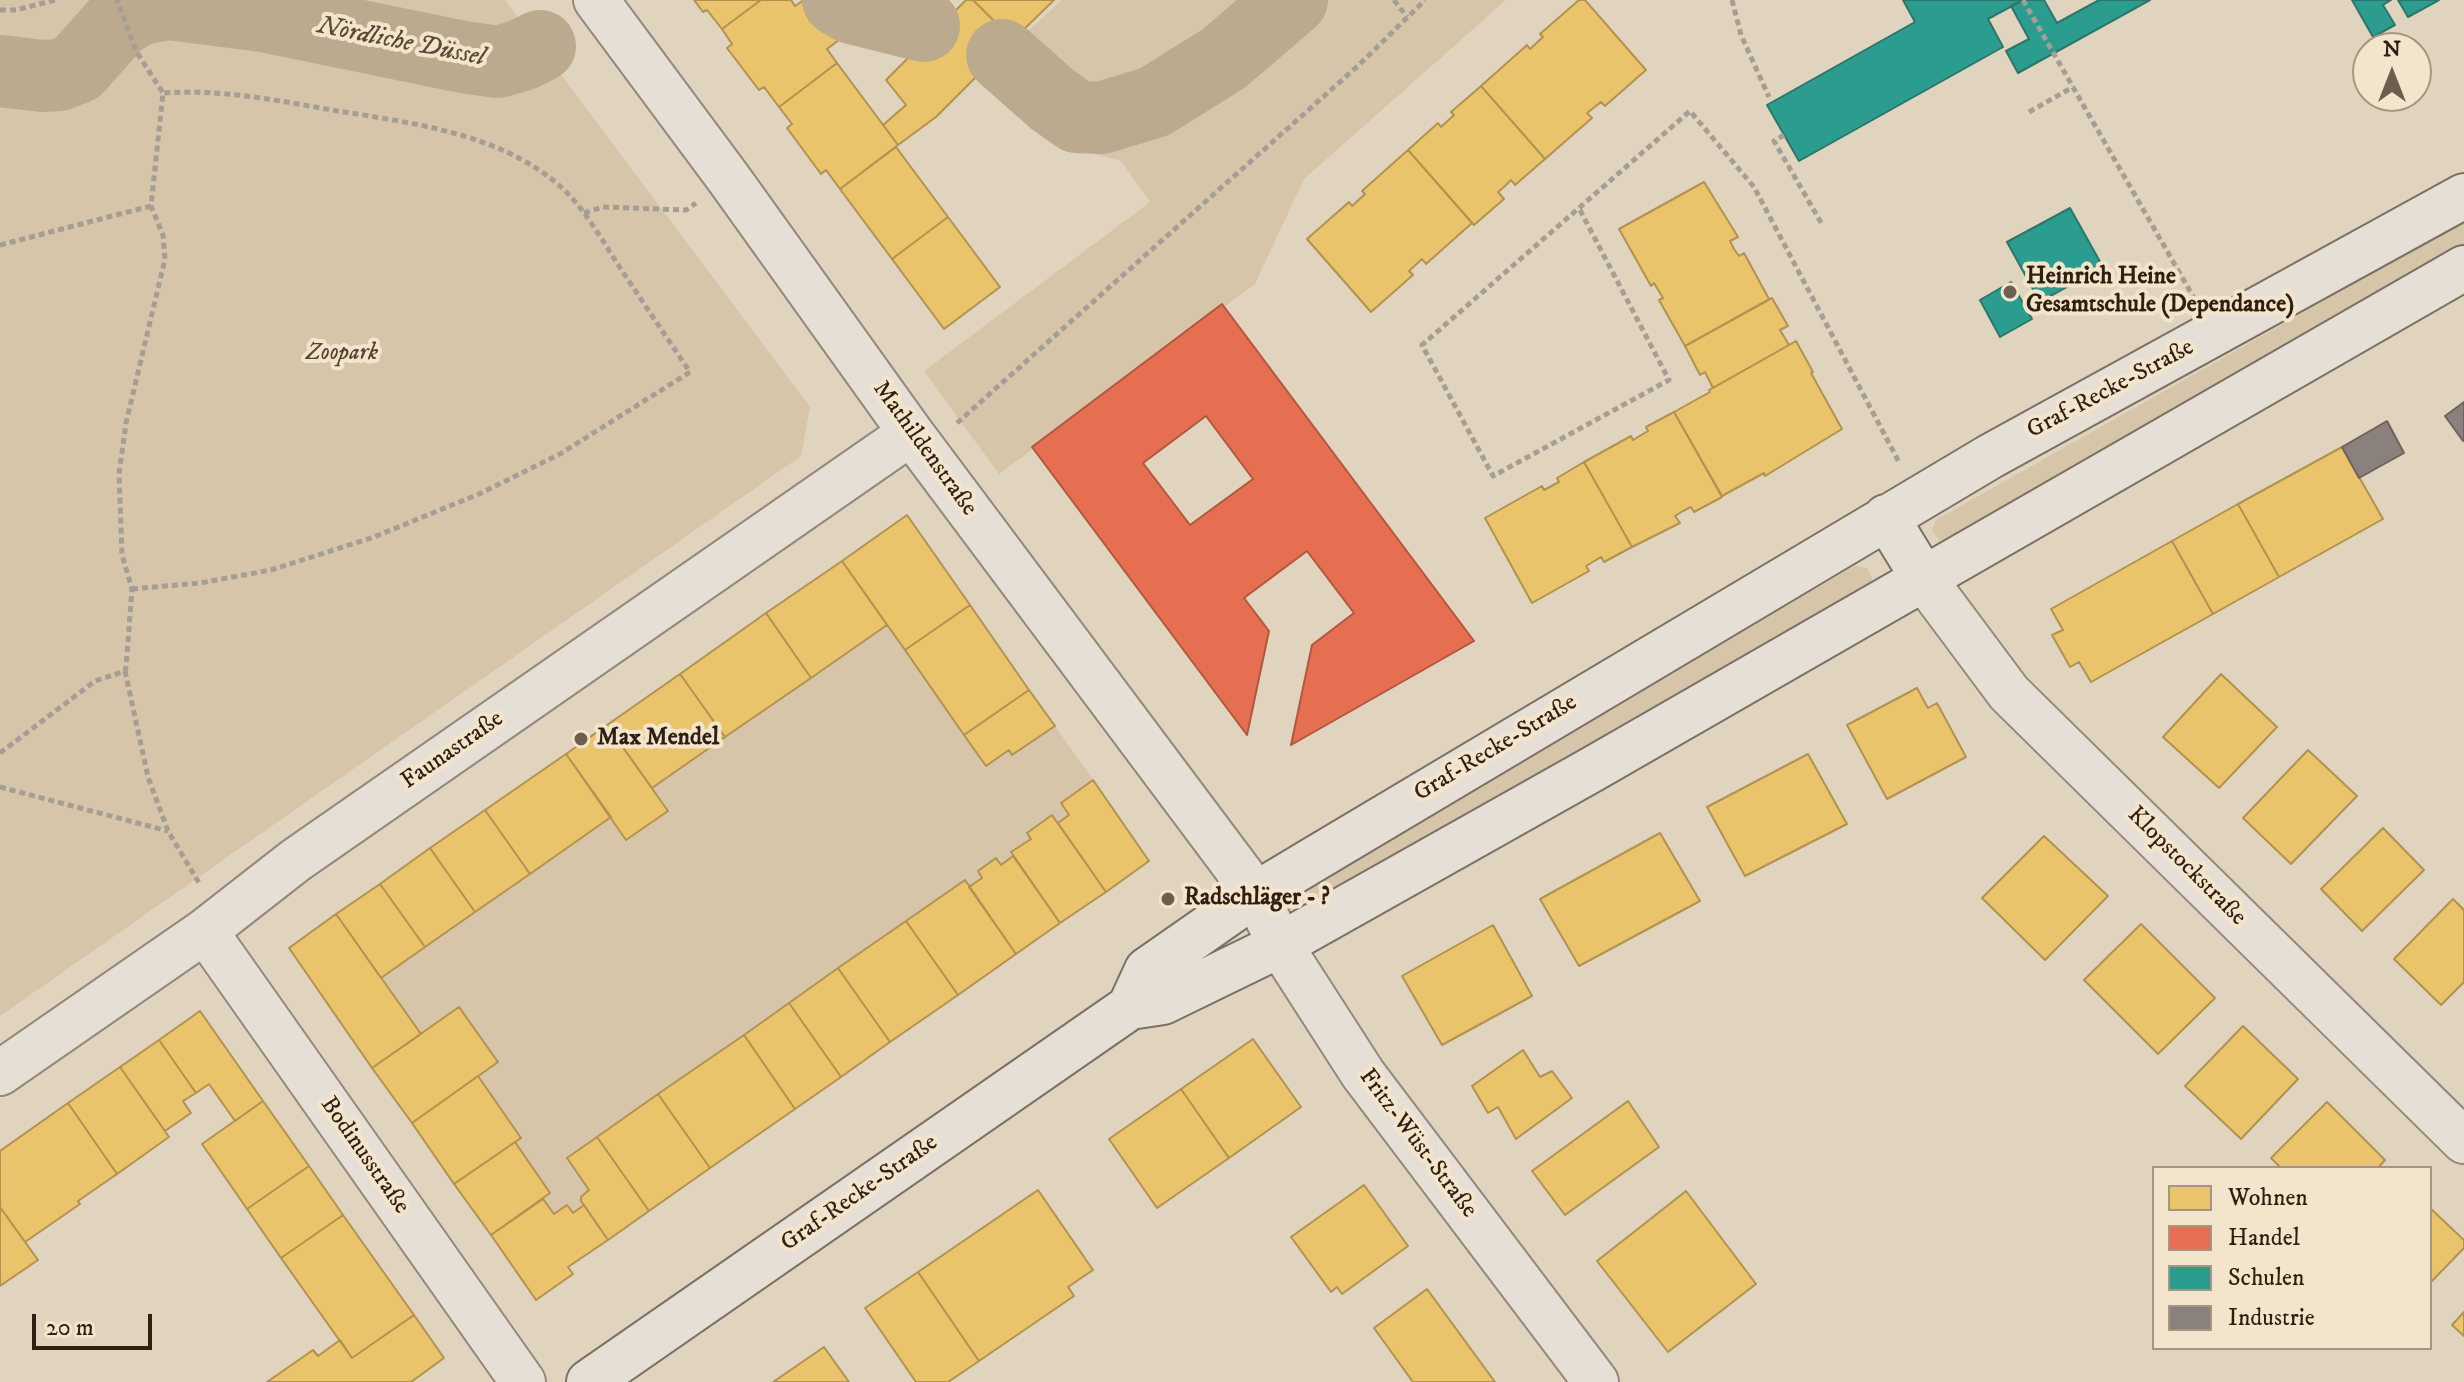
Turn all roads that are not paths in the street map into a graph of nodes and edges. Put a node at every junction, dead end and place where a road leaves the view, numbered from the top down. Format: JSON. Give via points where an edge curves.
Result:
{"nodes":[{"id":1,"x":596,"y":0,"type":"edge"},
{"id":2,"x":2464,"y":196,"type":"edge"},
{"id":3,"x":2464,"y":268,"type":"edge"},
{"id":4,"x":917,"y":442,"type":"junction"},
{"id":5,"x":1902,"y":508,"type":"junction"},
{"id":6,"x":1924,"y":579,"type":"junction"},
{"id":7,"x":1256,"y":894,"type":"junction"},
{"id":8,"x":217,"y":921,"type":"junction"},
{"id":9,"x":1280,"y":945,"type":"junction"},
{"id":10,"x":1130,"y":1007,"type":"junction"},
{"id":11,"x":0,"y":1073,"type":"edge"},
{"id":12,"x":2464,"y":1141,"type":"edge"},
{"id":13,"x":523,"y":1382,"type":"edge"},
{"id":14,"x":589,"y":1382,"type":"edge"},
{"id":15,"x":1596,"y":1382,"type":"edge"}],
"edges":[{"from":1,"to":4,"type":"street","name":"Mathildenstraße"},
{"from":2,"to":5,"type":"street","name":"Graf-Recke-Straße"},
{"from":3,"to":6,"type":"street","name":"Graf-Recke-Straße"},
{"from":4,"to":7,"type":"street","name":"Mathildenstraße"},
{"from":4,"to":8,"type":"street","name":"Faunastraße","via":[[296,860]]},
{"from":5,"to":6,"type":"street"},
{"from":5,"to":7,"type":"street","name":"Graf-Recke-Straße"},
{"from":6,"to":9,"type":"street","name":"Graf-Recke-Straße"},
{"from":6,"to":12,"type":"street","name":"Klopstockstraße","via":[[2009,693]]},
{"from":7,"to":9,"type":"street","name":"Fritz-Wüst-Straße"},
{"from":7,"to":10,"type":"street","name":"Graf-Recke-Straße","via":[[1147,970]]},
{"from":8,"to":11,"type":"street","name":"Faunastraße"},
{"from":8,"to":13,"type":"street","name":"Bodinusstraße"},
{"from":9,"to":10,"type":"street","name":"Graf-Recke-Straße","via":[[1163,1002]]},
{"from":9,"to":15,"type":"street","name":"Fritz-Wüst-Straße","via":[[1363,1074]]},
{"from":10,"to":14,"type":"street","name":"Graf-Recke-Straße"}]}
